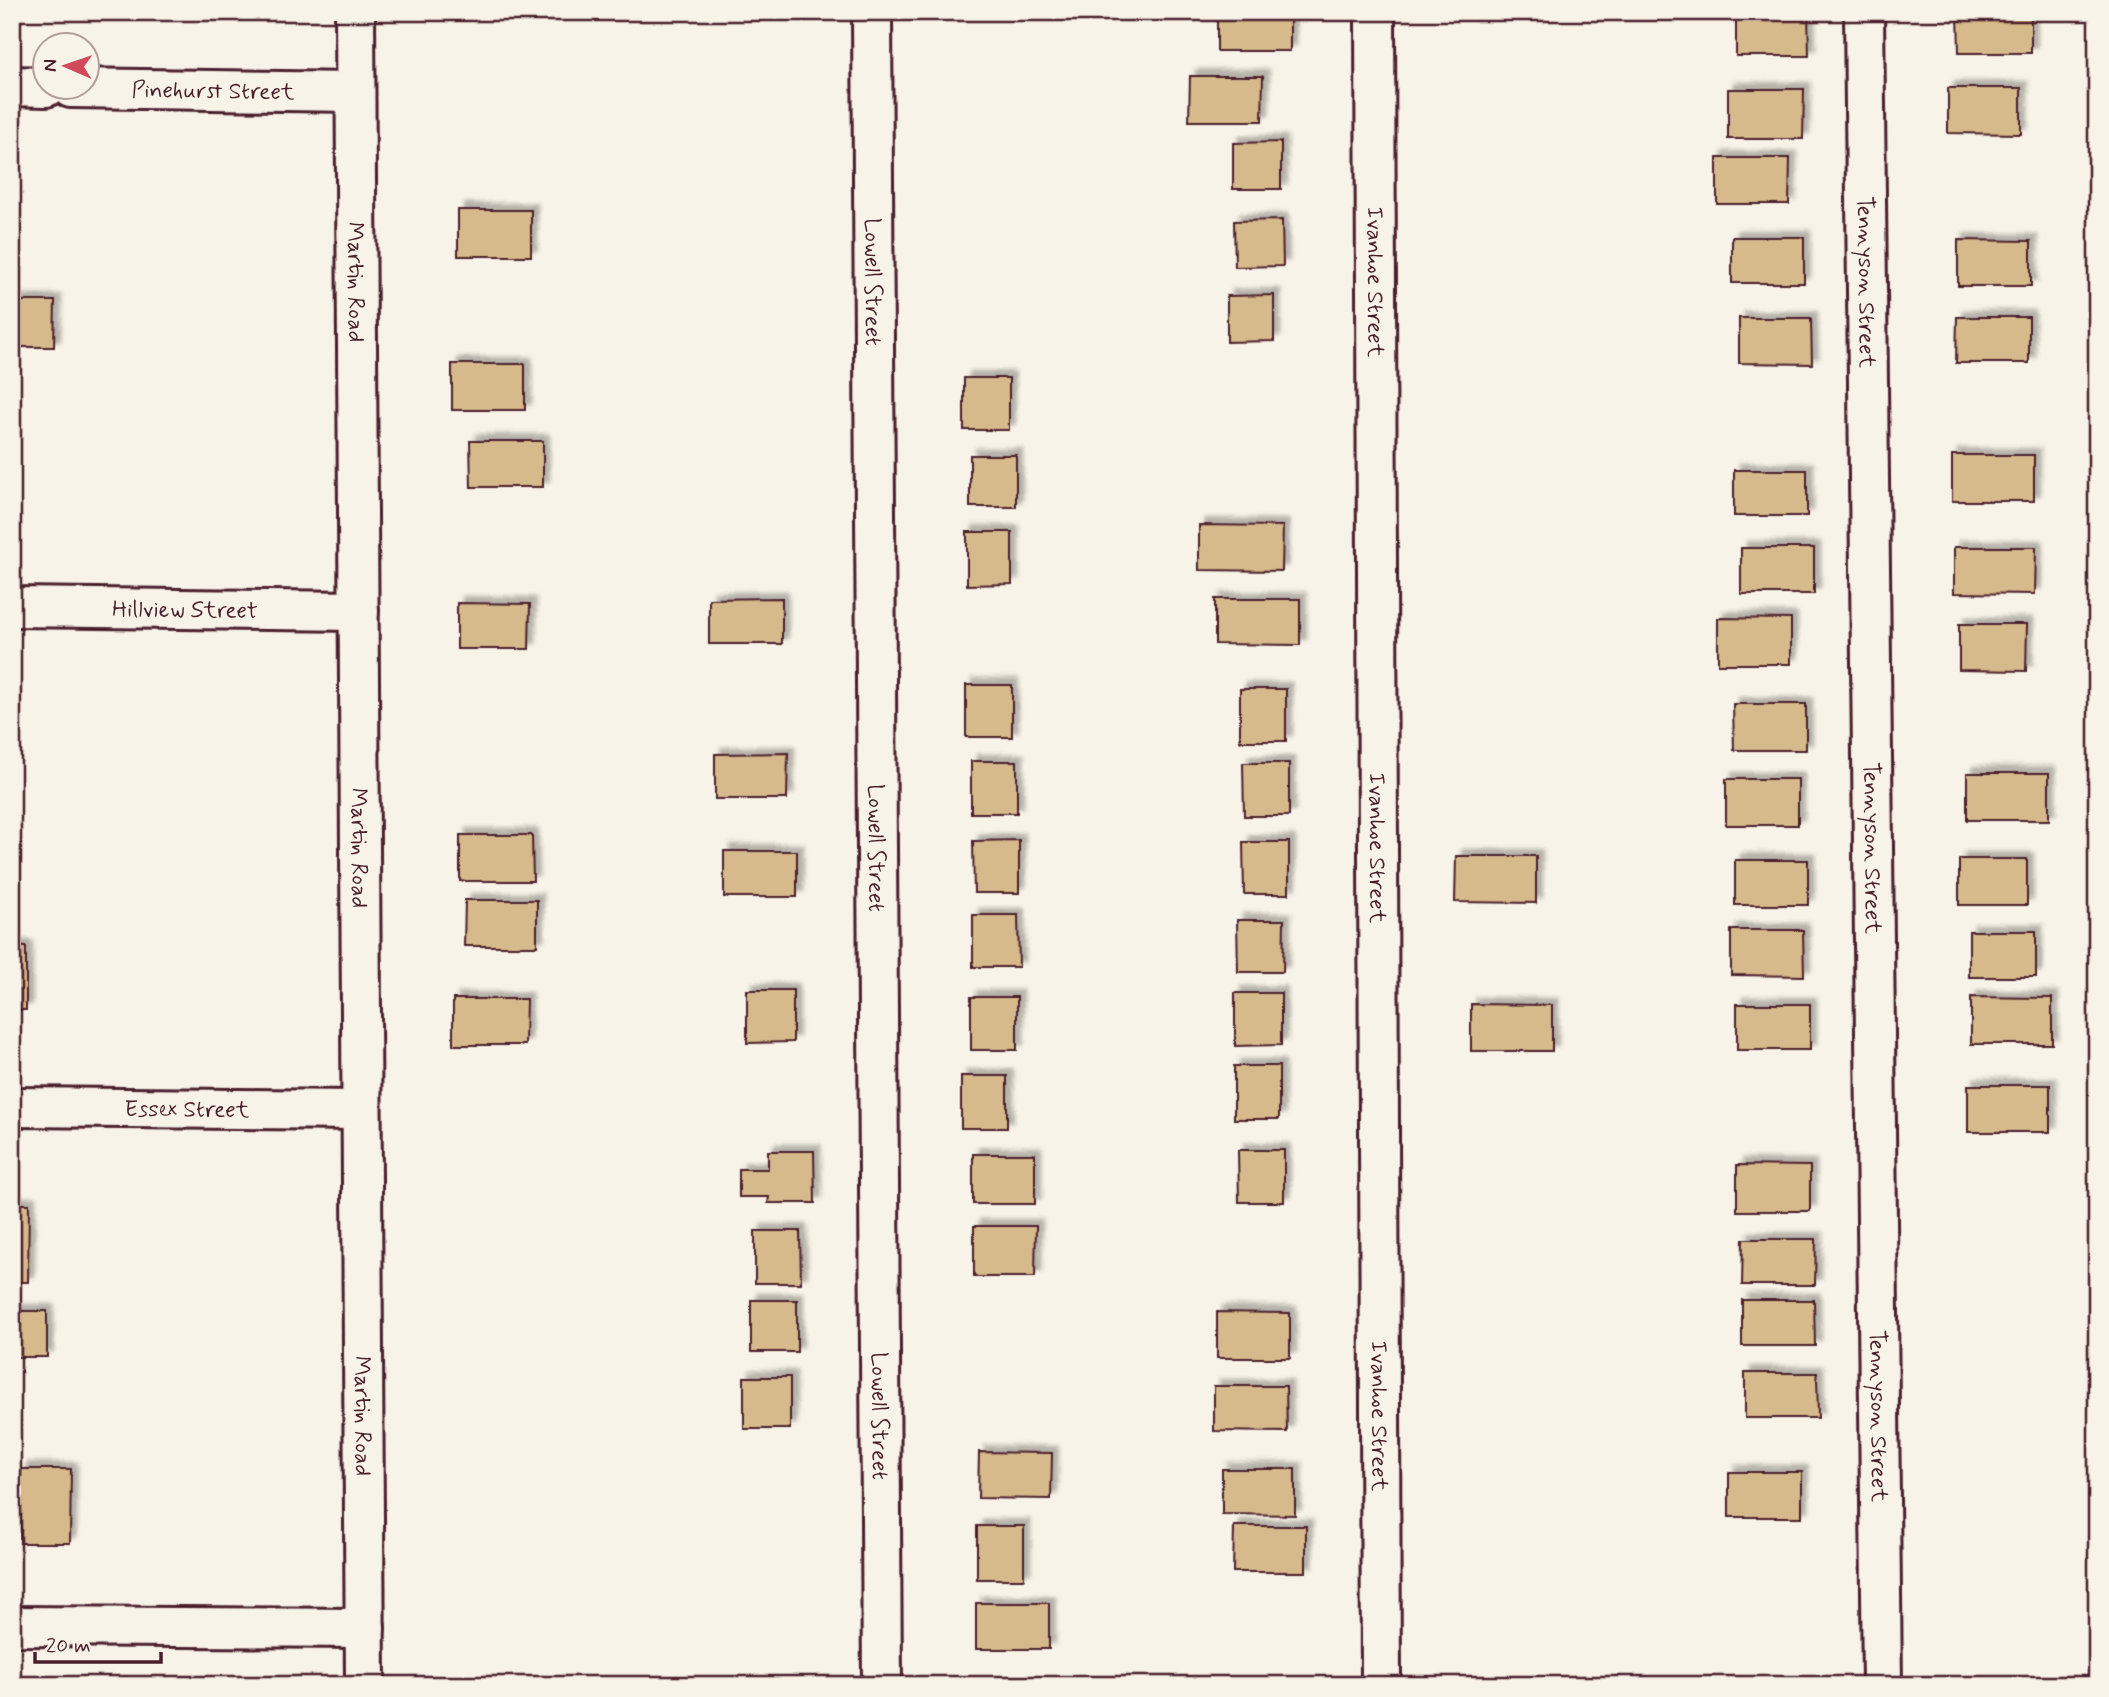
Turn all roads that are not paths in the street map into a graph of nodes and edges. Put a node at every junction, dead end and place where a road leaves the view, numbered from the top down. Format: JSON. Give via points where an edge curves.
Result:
{"nodes":[{"id":1,"x":355,"y":12,"type":"edge"},
{"id":2,"x":872,"y":12,"type":"edge"},
{"id":3,"x":1375,"y":12,"type":"edge"},
{"id":4,"x":1864,"y":12,"type":"edge"},
{"id":5,"x":12,"y":86,"type":"edge"},
{"id":6,"x":32,"y":87,"type":"edge"},
{"id":7,"x":102,"y":88,"type":"edge"},
{"id":8,"x":355,"y":92,"type":"junction"},
{"id":9,"x":12,"y":607,"type":"edge"},
{"id":10,"x":359,"y":611,"type":"junction"},
{"id":11,"x":12,"y":1107,"type":"edge"},
{"id":12,"x":361,"y":1110,"type":"junction"},
{"id":13,"x":12,"y":1626,"type":"edge"},
{"id":14,"x":365,"y":1628,"type":"junction"},
{"id":15,"x":366,"y":1685,"type":"edge"},
{"id":16,"x":881,"y":1685,"type":"edge"},
{"id":17,"x":1381,"y":1685,"type":"edge"},
{"id":18,"x":1882,"y":1685,"type":"edge"}],
"edges":[{"from":1,"to":8,"type":"street","name":"Martin Road"},
{"from":2,"to":16,"type":"street","name":"Lowell Street"},
{"from":3,"to":17,"type":"street","name":"Ivanhoe Street"},
{"from":4,"to":18,"type":"street","name":"Tennyson Street"},
{"from":5,"to":6,"type":"street"},
{"from":7,"to":8,"type":"street","name":"Pinehurst Street"},
{"from":8,"to":10,"type":"street","name":"Martin Road"},
{"from":9,"to":10,"type":"street","name":"Hillview Street"},
{"from":10,"to":12,"type":"street","name":"Martin Road"},
{"from":11,"to":12,"type":"street","name":"Essex Street"},
{"from":12,"to":14,"type":"street","name":"Martin Road"},
{"from":13,"to":14,"type":"street"},
{"from":14,"to":15,"type":"street","name":"Martin Road"}]}
